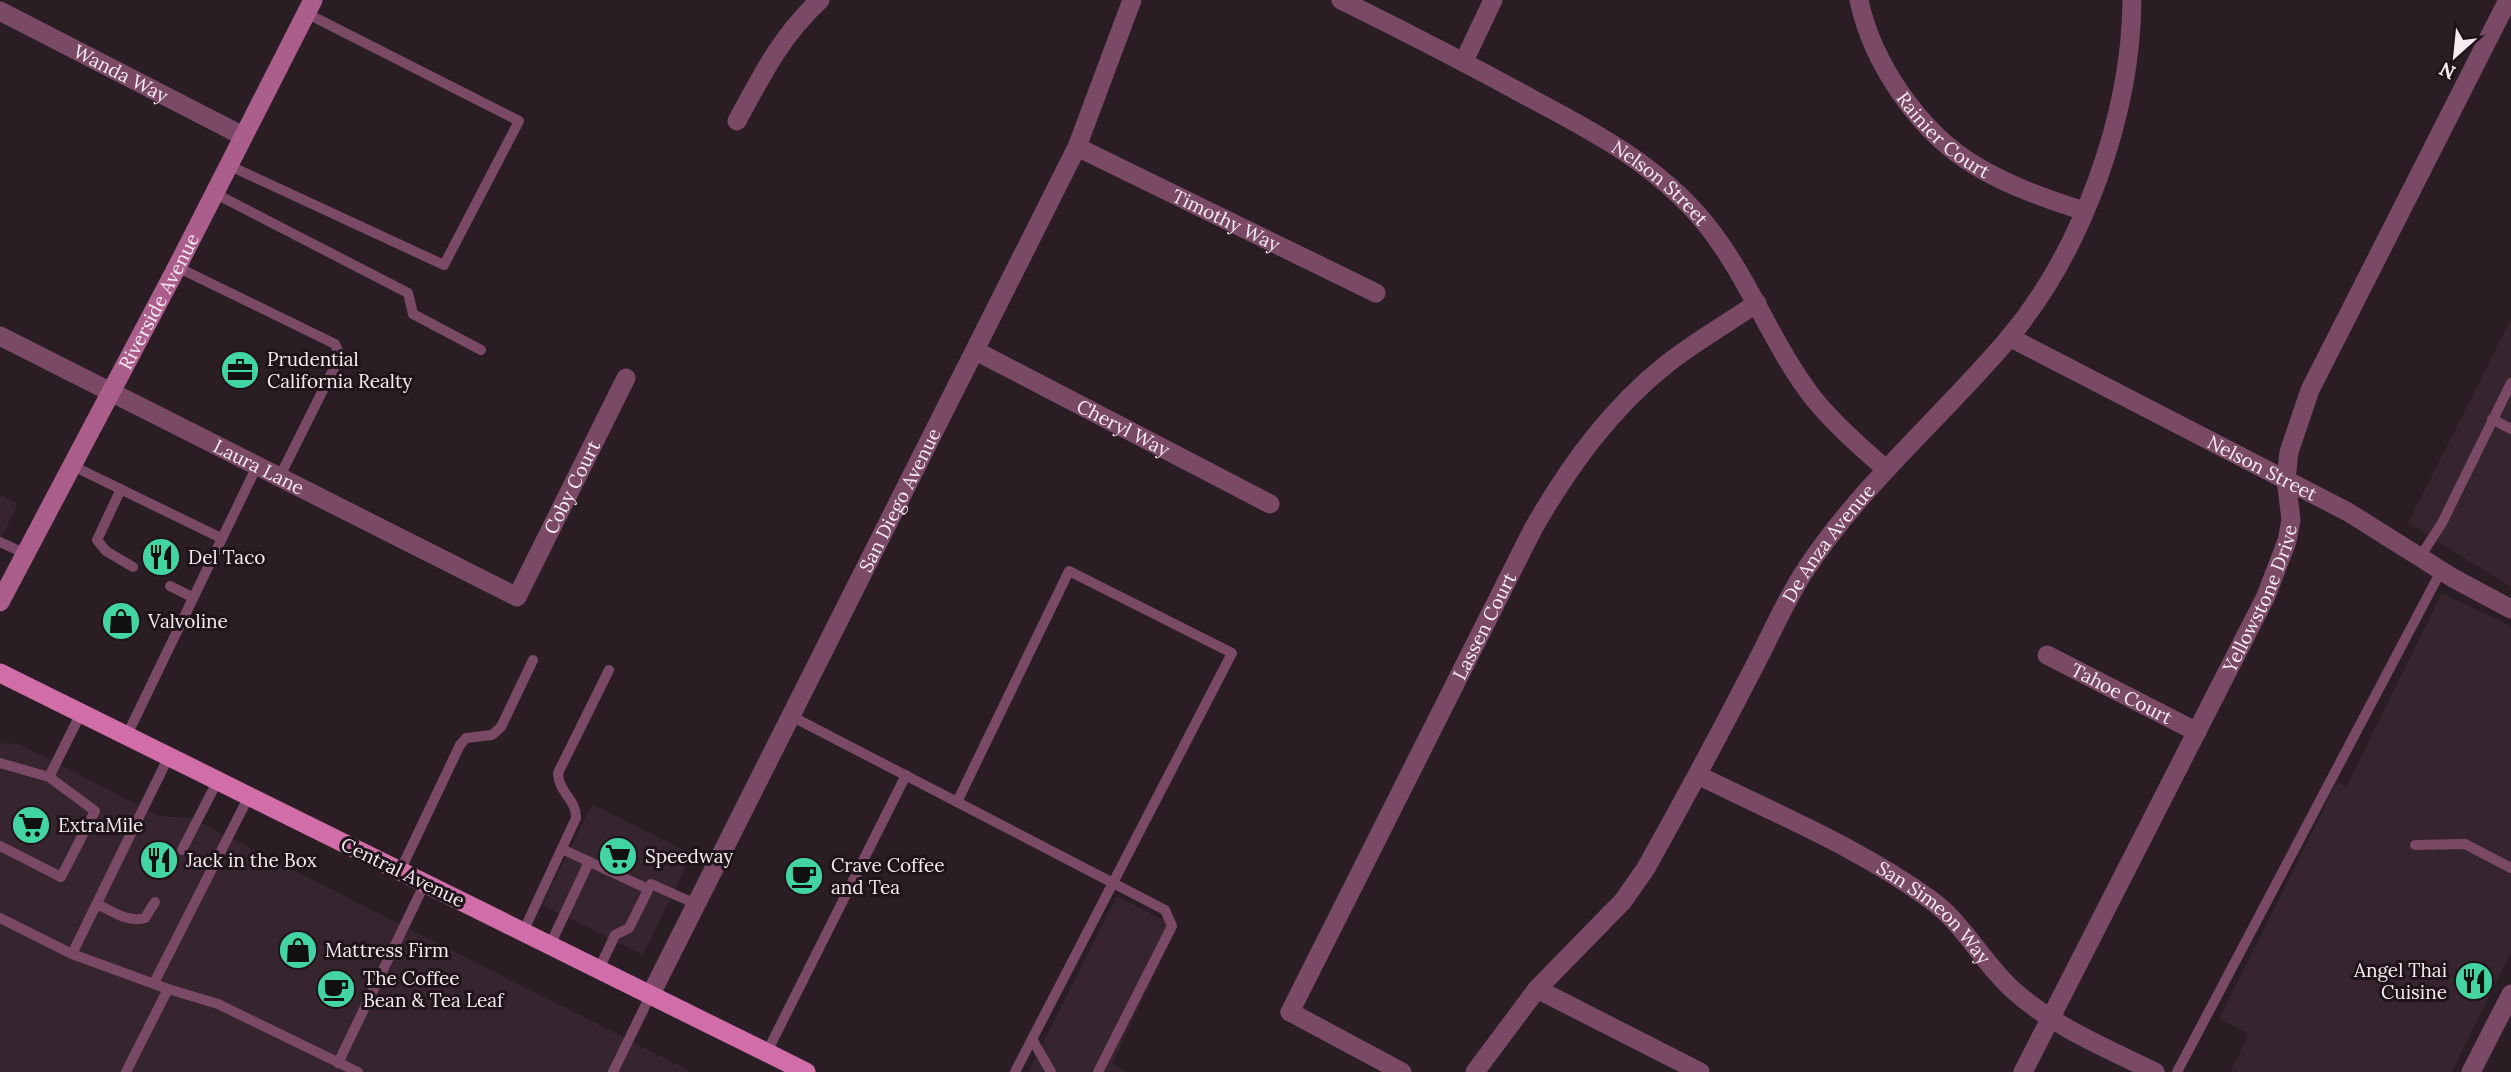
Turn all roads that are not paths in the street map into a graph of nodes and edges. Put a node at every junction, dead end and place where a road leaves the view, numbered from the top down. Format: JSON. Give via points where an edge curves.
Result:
{"nodes":[{"id":1,"x":820,"y":0,"type":"edge"},
{"id":2,"x":1132,"y":0,"type":"edge"},
{"id":3,"x":1340,"y":0,"type":"edge"},
{"id":4,"x":1493,"y":0,"type":"edge"},
{"id":5,"x":1859,"y":0,"type":"edge"},
{"id":6,"x":2132,"y":0,"type":"edge"},
{"id":7,"x":2508,"y":0,"type":"edge"},
{"id":8,"x":309,"y":7,"type":"edge"},
{"id":9,"x":0,"y":11,"type":"edge"},
{"id":10,"x":1464,"y":61,"type":"junction"},
{"id":11,"x":737,"y":121,"type":"dead end"},
{"id":12,"x":243,"y":136,"type":"junction"},
{"id":13,"x":1077,"y":147,"type":"junction"},
{"id":14,"x":228,"y":165,"type":"junction"},
{"id":15,"x":214,"y":193,"type":"junction"},
{"id":16,"x":2084,"y":211,"type":"junction"},
{"id":17,"x":177,"y":267,"type":"junction"},
{"id":18,"x":1376,"y":293,"type":"dead end"},
{"id":19,"x":1757,"y":303,"type":"junction"},
{"id":20,"x":0,"y":336,"type":"edge"},
{"id":21,"x":2009,"y":337,"type":"junction"},
{"id":22,"x":481,"y":350,"type":"dead end"},
{"id":23,"x":976,"y":351,"type":"junction"},
{"id":24,"x":626,"y":378,"type":"dead end"},
{"id":25,"x":2511,"y":383,"type":"edge"},
{"id":26,"x":111,"y":393,"type":"junction"},
{"id":27,"x":2492,"y":419,"type":"junction"},
{"id":28,"x":2511,"y":429,"type":"edge"},
{"id":29,"x":73,"y":466,"type":"junction"},
{"id":30,"x":257,"y":467,"type":"junction"},
{"id":31,"x":1886,"y":469,"type":"junction"},
{"id":32,"x":279,"y":478,"type":"junction"},
{"id":33,"x":2286,"y":479,"type":"junction"},
{"id":34,"x":121,"y":489,"type":"junction"},
{"id":35,"x":1270,"y":504,"type":"dead end"},
{"id":36,"x":221,"y":538,"type":"junction"},
{"id":37,"x":0,"y":542,"type":"edge"},
{"id":38,"x":26,"y":554,"type":"junction"},
{"id":39,"x":2420,"y":557,"type":"junction"},
{"id":40,"x":133,"y":567,"type":"dead end"},
{"id":41,"x":2441,"y":571,"type":"junction"},
{"id":42,"x":170,"y":586,"type":"dead end"},
{"id":43,"x":192,"y":597,"type":"junction"},
{"id":44,"x":517,"y":597,"type":"joint"},
{"id":45,"x":0,"y":602,"type":"edge"},
{"id":46,"x":2511,"y":609,"type":"edge"},
{"id":47,"x":2047,"y":655,"type":"dead end"},
{"id":48,"x":533,"y":660,"type":"dead end"},
{"id":49,"x":609,"y":670,"type":"dead end"},
{"id":50,"x":0,"y":673,"type":"edge"},
{"id":51,"x":80,"y":713,"type":"junction"},
{"id":52,"x":791,"y":716,"type":"junction"},
{"id":53,"x":2197,"y":732,"type":"junction"},
{"id":54,"x":127,"y":735,"type":"junction"},
{"id":55,"x":169,"y":756,"type":"junction"},
{"id":56,"x":0,"y":763,"type":"edge"},
{"id":57,"x":906,"y":775,"type":"junction"},
{"id":58,"x":1698,"y":775,"type":"junction"},
{"id":59,"x":49,"y":778,"type":"junction"},
{"id":60,"x":218,"y":780,"type":"junction"},
{"id":61,"x":249,"y":796,"type":"junction"},
{"id":62,"x":957,"y":802,"type":"junction"},
{"id":63,"x":2415,"y":845,"type":"dead end"},
{"id":64,"x":0,"y":846,"type":"edge"},
{"id":65,"x":562,"y":849,"type":"junction"},
{"id":66,"x":182,"y":850,"type":"dead end"},
{"id":67,"x":589,"y":862,"type":"junction"},
{"id":68,"x":2511,"y":868,"type":"edge"},
{"id":69,"x":400,"y":871,"type":"junction"},
{"id":70,"x":1112,"y":882,"type":"junction"},
{"id":71,"x":425,"y":883,"type":"junction"},
{"id":72,"x":648,"y":889,"type":"junction"},
{"id":73,"x":155,"y":902,"type":"dead end"},
{"id":74,"x":97,"y":904,"type":"junction"},
{"id":75,"x":696,"y":904,"type":"junction"},
{"id":76,"x":0,"y":918,"type":"edge"},
{"id":77,"x":523,"y":932,"type":"junction"},
{"id":78,"x":551,"y":945,"type":"junction"},
{"id":79,"x":72,"y":954,"type":"junction"},
{"id":80,"x":599,"y":969,"type":"junction"},
{"id":81,"x":154,"y":983,"type":"junction"},
{"id":82,"x":168,"y":989,"type":"junction"},
{"id":83,"x":1537,"y":989,"type":"junction"},
{"id":84,"x":651,"y":994,"type":"junction"},
{"id":85,"x":2511,"y":994,"type":"edge"},
{"id":86,"x":2050,"y":1017,"type":"junction"},
{"id":87,"x":1032,"y":1039,"type":"junction"},
{"id":88,"x":767,"y":1052,"type":"junction"},
{"id":89,"x":338,"y":1063,"type":"junction"},
{"id":90,"x":126,"y":1072,"type":"edge"},
{"id":91,"x":358,"y":1072,"type":"edge"},
{"id":92,"x":612,"y":1072,"type":"edge"},
{"id":93,"x":806,"y":1072,"type":"edge"},
{"id":94,"x":1015,"y":1072,"type":"edge"},
{"id":95,"x":1051,"y":1072,"type":"edge"},
{"id":96,"x":1098,"y":1072,"type":"edge"},
{"id":97,"x":1402,"y":1072,"type":"edge"},
{"id":98,"x":1475,"y":1072,"type":"edge"},
{"id":99,"x":1700,"y":1072,"type":"edge"},
{"id":100,"x":2022,"y":1072,"type":"edge"},
{"id":101,"x":2155,"y":1072,"type":"edge"},
{"id":102,"x":2176,"y":1072,"type":"edge"},
{"id":103,"x":2471,"y":1072,"type":"edge"}],
"edges":[{"from":1,"to":11,"type":"street","via":[[786,36]]},
{"from":2,"to":13,"type":"street","name":"San Diego Avenue"},
{"from":3,"to":10,"type":"street","name":"Nelson Street"},
{"from":4,"to":10,"type":"street"},
{"from":5,"to":16,"type":"street","name":"Rainier Court","via":[[1865,28],[1892,78],[1931,130],[1975,166],[2036,195]]},
{"from":6,"to":16,"type":"street","name":"De Anza Avenue","via":[[2125,84],[2109,149]]},
{"from":7,"to":33,"type":"street","name":"Yellowstone Drive","via":[[2310,390],[2297,423]]},
{"from":8,"to":12,"type":"main road","name":"Riverside Avenue"},
{"from":8,"to":14,"type":"lane","via":[[519,121],[444,265]]},
{"from":9,"to":12,"type":"street","name":"Wanda Way"},
{"from":10,"to":19,"type":"street","name":"Nelson Street","via":[[1621,147],[1671,186],[1728,253]]},
{"from":12,"to":14,"type":"main road","name":"Riverside Avenue"},
{"from":13,"to":18,"type":"street","name":"Timothy Way"},
{"from":13,"to":23,"type":"street","name":"San Diego Avenue"},
{"from":14,"to":15,"type":"main road","name":"Riverside Avenue"},
{"from":15,"to":17,"type":"main road","name":"Riverside Avenue"},
{"from":15,"to":22,"type":"lane","via":[[408,293],[413,314]]},
{"from":16,"to":21,"type":"street","name":"De Anza Avenue","via":[[2052,273]]},
{"from":17,"to":26,"type":"main road","name":"Riverside Avenue"},
{"from":17,"to":32,"type":"lane","via":[[340,350]]},
{"from":19,"to":31,"type":"street","name":"Nelson Street","via":[[1813,398],[1848,437]]},
{"from":19,"to":97,"type":"street","name":"Lassen Court","via":[[1668,362],[1630,397],[1593,436],[1556,489],[1283,1013]]},
{"from":20,"to":26,"type":"street","name":"Laura Lane"},
{"from":21,"to":31,"type":"street","name":"De Anza Avenue"},
{"from":21,"to":33,"type":"street","name":"Nelson Street"},
{"from":23,"to":35,"type":"street","name":"Cheryl Way"},
{"from":23,"to":52,"type":"street","name":"San Diego Avenue"},
{"from":24,"to":44,"type":"street","name":"Coby Court"},
{"from":25,"to":27,"type":"lane"},
{"from":26,"to":29,"type":"main road","name":"Riverside Avenue"},
{"from":26,"to":30,"type":"street","name":"Laura Lane"},
{"from":27,"to":28,"type":"lane"},
{"from":27,"to":39,"type":"lane","via":[[2442,523]]},
{"from":29,"to":34,"type":"lane"},
{"from":29,"to":38,"type":"main road","name":"Riverside Avenue"},
{"from":30,"to":32,"type":"street","name":"Laura Lane"},
{"from":30,"to":36,"type":"lane"},
{"from":31,"to":58,"type":"street","name":"De Anza Avenue","via":[[1806,569]]},
{"from":32,"to":44,"type":"street","name":"Laura Lane"},
{"from":33,"to":39,"type":"street","name":"Nelson Street"},
{"from":33,"to":53,"type":"street","name":"Yellowstone Drive","via":[[2291,520],[2287,541],[2266,596]]},
{"from":34,"to":36,"type":"lane"},
{"from":34,"to":40,"type":"lane","via":[[97,540]]},
{"from":36,"to":43,"type":"lane"},
{"from":37,"to":38,"type":"lane"},
{"from":38,"to":45,"type":"main road","name":"Riverside Avenue"},
{"from":39,"to":41,"type":"street","name":"Nelson Street"},
{"from":41,"to":46,"type":"street","name":"Nelson Street"},
{"from":41,"to":102,"type":"lane"},
{"from":42,"to":43,"type":"lane"},
{"from":43,"to":54,"type":"lane"},
{"from":47,"to":53,"type":"street","name":"Tahoe Court"},
{"from":48,"to":69,"type":"lane","via":[[501,727],[492,735],[466,738],[460,745]]},
{"from":49,"to":65,"type":"lane","via":[[558,774],[558,784],[577,814]]},
{"from":50,"to":51,"type":"main road","name":"Central Avenue"},
{"from":51,"to":54,"type":"main road","name":"Central Avenue"},
{"from":51,"to":59,"type":"lane"},
{"from":52,"to":57,"type":"lane"},
{"from":52,"to":75,"type":"street","name":"San Diego Avenue"},
{"from":53,"to":86,"type":"street","name":"Yellowstone Drive"},
{"from":54,"to":55,"type":"main road","name":"Central Avenue"},
{"from":55,"to":60,"type":"main road","name":"Central Avenue"},
{"from":55,"to":74,"type":"lane"},
{"from":56,"to":59,"type":"lane"},
{"from":57,"to":62,"type":"lane"},
{"from":57,"to":88,"type":"lane"},
{"from":58,"to":83,"type":"street","name":"De Anza Avenue","via":[[1623,901]]},
{"from":58,"to":86,"type":"street","name":"San Simeon Way","via":[[1838,844],[1935,902],[1989,967]]},
{"from":59,"to":64,"type":"lane","via":[[95,811],[61,877]]},
{"from":60,"to":61,"type":"main road","name":"Central Avenue"},
{"from":60,"to":66,"type":"lane"},
{"from":61,"to":69,"type":"main road","name":"Central Avenue"},
{"from":61,"to":81,"type":"lane"},
{"from":62,"to":70,"type":"lane"},
{"from":62,"to":70,"type":"lane","via":[[1069,571],[1232,653]]},
{"from":63,"to":68,"type":"lane","via":[[2465,844]]},
{"from":65,"to":67,"type":"lane"},
{"from":65,"to":77,"type":"lane"},
{"from":67,"to":72,"type":"lane"},
{"from":67,"to":78,"type":"lane"},
{"from":69,"to":71,"type":"main road","name":"Central Avenue"},
{"from":70,"to":87,"type":"lane"},
{"from":70,"to":96,"type":"lane","via":[[1165,911],[1172,926]]},
{"from":71,"to":77,"type":"main road","name":"Central Avenue"},
{"from":71,"to":89,"type":"lane"},
{"from":72,"to":75,"type":"lane","via":[[651,884]]},
{"from":72,"to":80,"type":"lane","via":[[629,928],[615,936]]},
{"from":73,"to":74,"type":"lane","via":[[145,918],[137,920]]},
{"from":74,"to":79,"type":"lane"},
{"from":75,"to":84,"type":"street","name":"San Diego Avenue"},
{"from":76,"to":79,"type":"lane"},
{"from":77,"to":78,"type":"main road","name":"Central Avenue"},
{"from":78,"to":80,"type":"main road","name":"Central Avenue"},
{"from":79,"to":81,"type":"lane"},
{"from":80,"to":84,"type":"main road","name":"Central Avenue"},
{"from":81,"to":82,"type":"lane"},
{"from":82,"to":89,"type":"lane","via":[[218,1004]]},
{"from":82,"to":90,"type":"lane"},
{"from":83,"to":98,"type":"street","name":"De Anza Avenue"},
{"from":83,"to":99,"type":"street"},
{"from":84,"to":88,"type":"main road","name":"Central Avenue"},
{"from":84,"to":92,"type":"lane"},
{"from":85,"to":103,"type":"street"},
{"from":86,"to":100,"type":"street","name":"Yellowstone Drive"},
{"from":86,"to":101,"type":"street","name":"San Simeon Way"},
{"from":87,"to":94,"type":"lane"},
{"from":87,"to":95,"type":"lane"},
{"from":88,"to":93,"type":"main road","name":"Central Avenue"},
{"from":89,"to":91,"type":"lane"}]}
